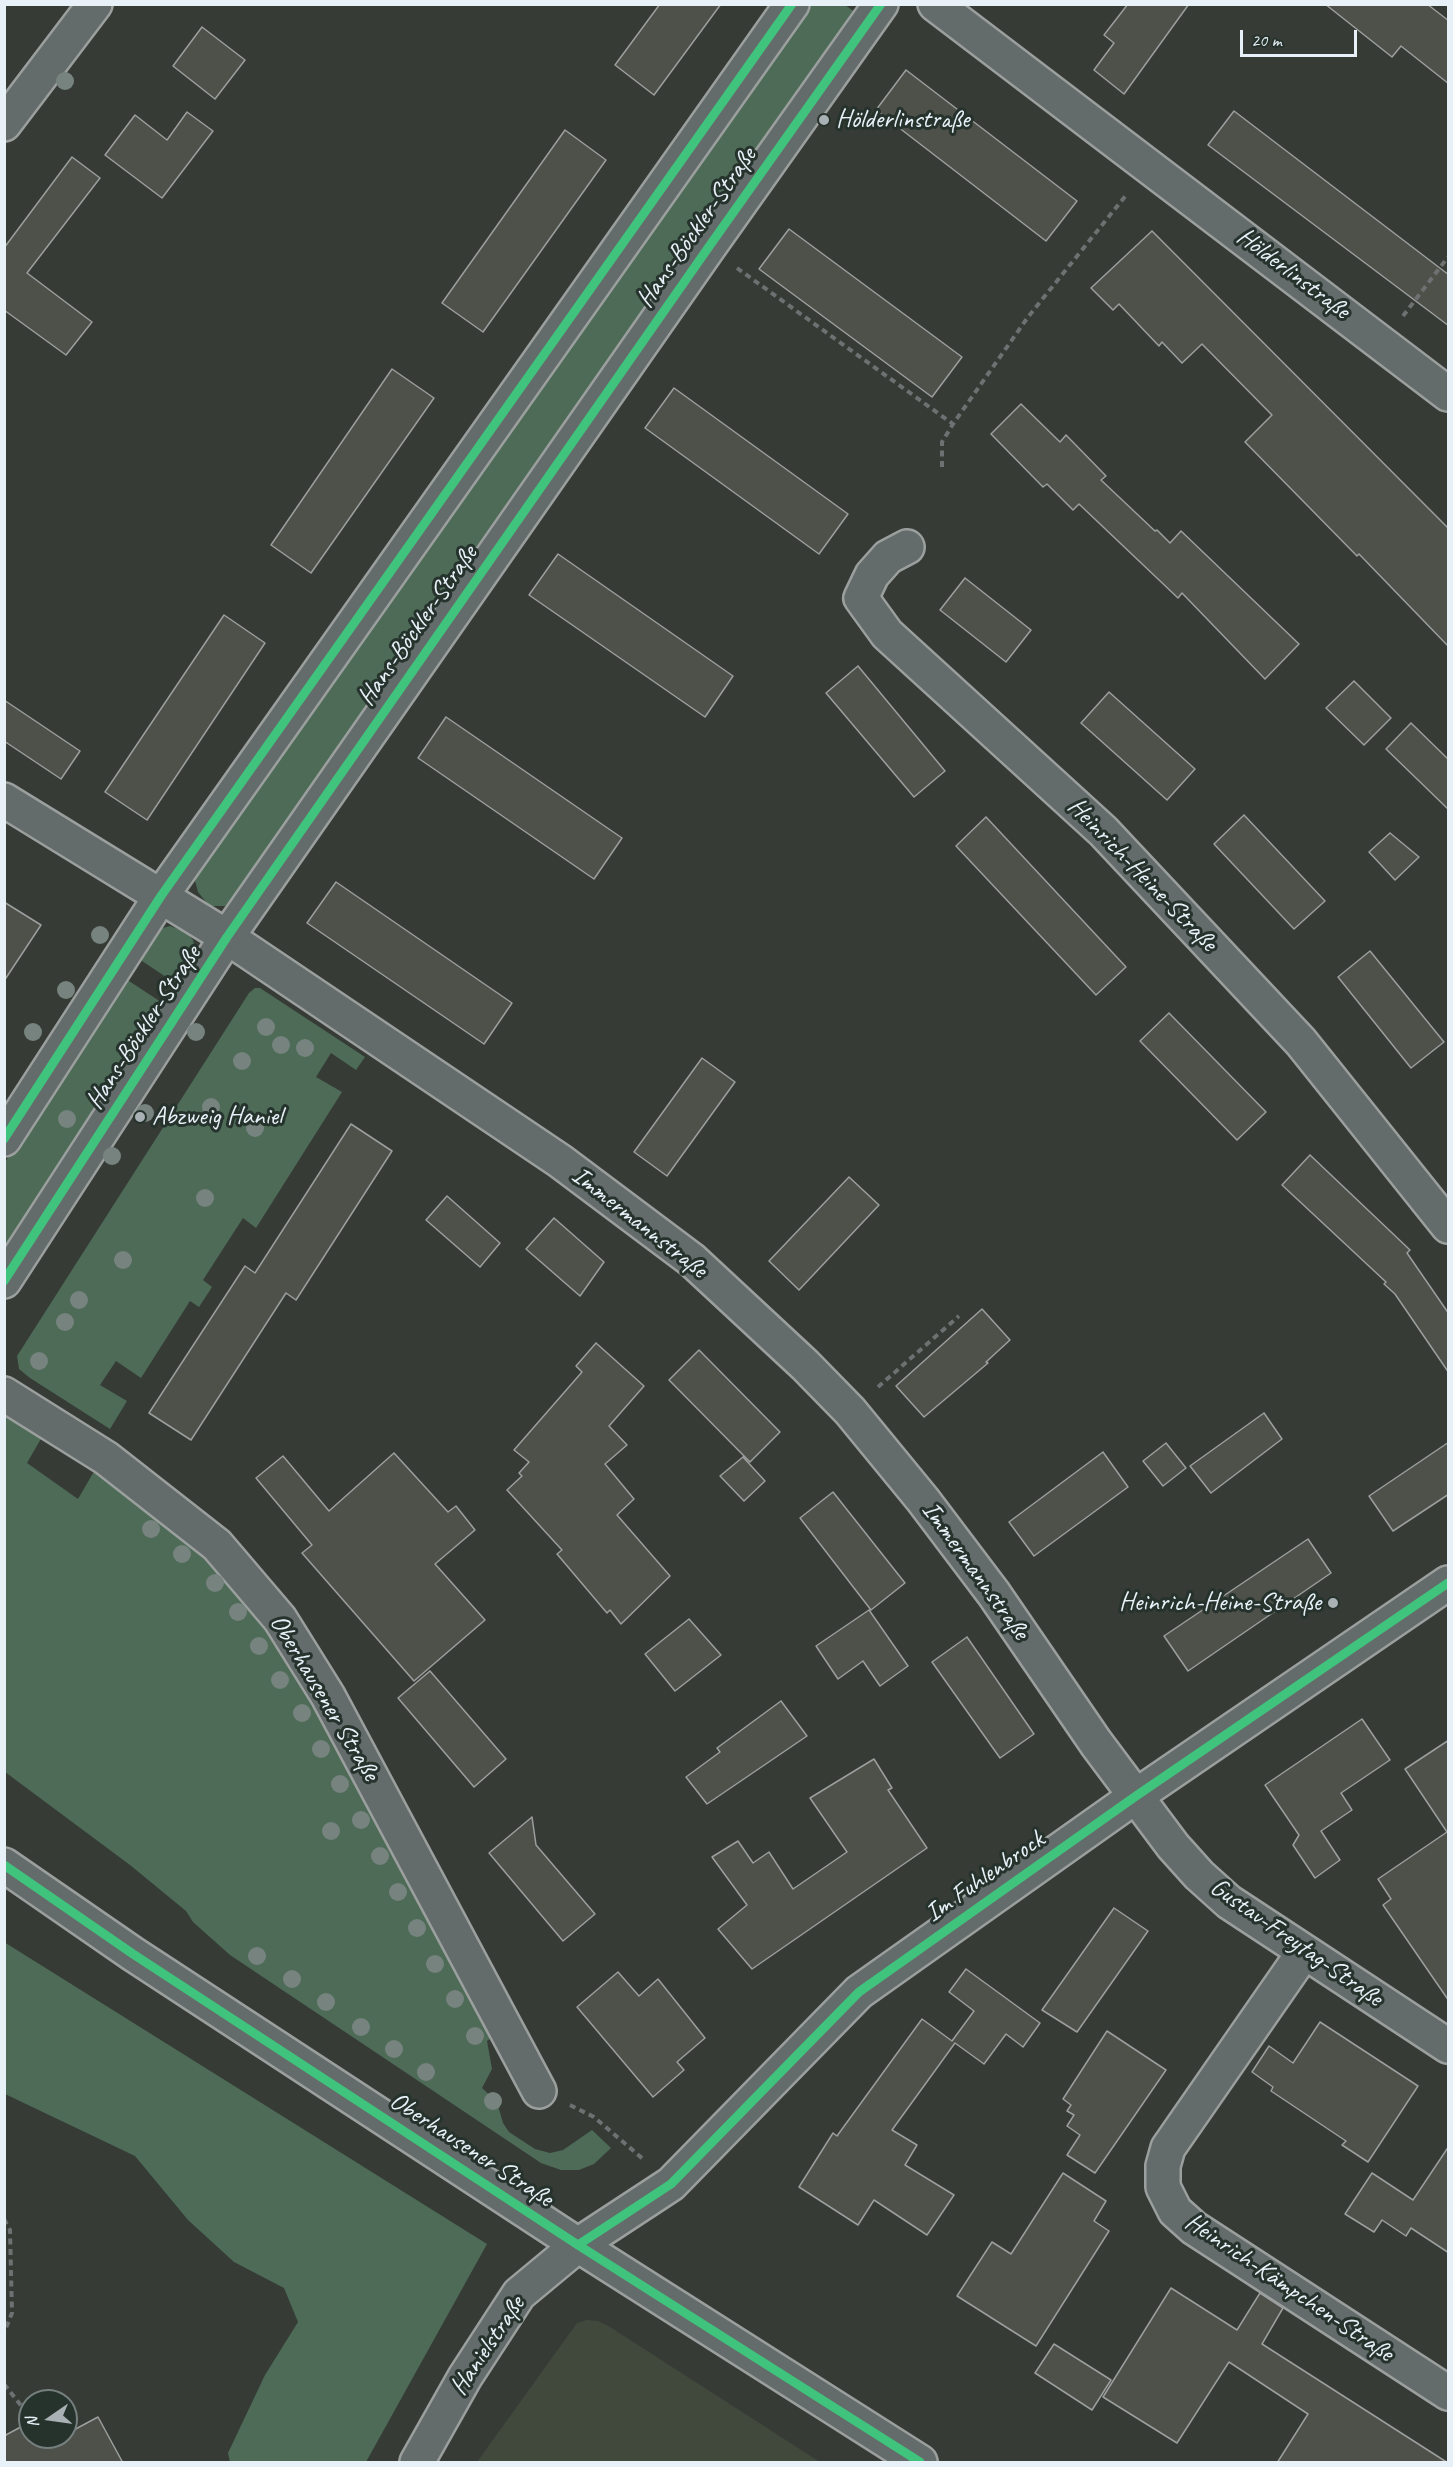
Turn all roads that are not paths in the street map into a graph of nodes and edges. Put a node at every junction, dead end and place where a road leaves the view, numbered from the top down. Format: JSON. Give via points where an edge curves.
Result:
{"nodes":[{"id":1,"x":95,"y":4,"type":"edge"},
{"id":2,"x":792,"y":4,"type":"edge"},
{"id":3,"x":882,"y":4,"type":"edge"},
{"id":4,"x":935,"y":4,"type":"edge"},
{"id":5,"x":4,"y":124,"type":"edge"},
{"id":6,"x":1449,"y":394,"type":"edge"},
{"id":7,"x":907,"y":547,"type":"dead end"},
{"id":8,"x":4,"y":800,"type":"edge"},
{"id":9,"x":161,"y":896,"type":"junction"},
{"id":10,"x":227,"y":937,"type":"junction"},
{"id":11,"x":4,"y":1138,"type":"edge"},
{"id":12,"x":1449,"y":1226,"type":"edge"},
{"id":13,"x":4,"y":1281,"type":"edge"},
{"id":14,"x":4,"y":1394,"type":"edge"},
{"id":15,"x":1449,"y":1583,"type":"edge"},
{"id":16,"x":1136,"y":1796,"type":"junction"},
{"id":17,"x":4,"y":1865,"type":"edge"},
{"id":18,"x":1304,"y":1952,"type":"junction"},
{"id":19,"x":1449,"y":2046,"type":"edge"},
{"id":20,"x":540,"y":2091,"type":"road end"},
{"id":21,"x":578,"y":2245,"type":"junction"},
{"id":22,"x":1449,"y":2393,"type":"edge"},
{"id":23,"x":417,"y":2463,"type":"edge"},
{"id":24,"x":920,"y":2463,"type":"edge"}],
"edges":[{"from":1,"to":5,"type":"street"},
{"from":2,"to":9,"type":"street","name":"Hans-Böckler-Straße"},
{"from":3,"to":10,"type":"street","name":"Hans-Böckler-Straße"},
{"from":4,"to":6,"type":"street","name":"Hölderlinstraße"},
{"from":7,"to":12,"type":"street","name":"Heinrich-Heine-Straße","via":[[888,557],[872,575],[861,598],[887,634],[1103,831],[1301,1042]]},
{"from":8,"to":9,"type":"street","name":"Immermannstraße"},
{"from":9,"to":10,"type":"street","name":"Immermannstraße"},
{"from":9,"to":11,"type":"street","name":"Hans-Böckler-Straße"},
{"from":10,"to":13,"type":"street","name":"Hans-Böckler-Straße"},
{"from":10,"to":16,"type":"street","name":"Immermannstraße","via":[[560,1161],[692,1260],[805,1365],[850,1411],[923,1500]]},
{"from":14,"to":20,"type":"street","name":"Oberhausener Straße","via":[[106,1458],[217,1545],[280,1619],[328,1696]]},
{"from":15,"to":16,"type":"street","name":"Im Fuhlenbrock"},
{"from":16,"to":18,"type":"street","name":"Gustav-Freytag-Straße","via":[[1199,1875],[1229,1902]]},
{"from":16,"to":21,"type":"street","name":"Im Fuhlenbrock","via":[[859,1992],[671,2184]]},
{"from":17,"to":21,"type":"street","name":"Oberhausener Straße","via":[[133,1954]]},
{"from":18,"to":19,"type":"street","name":"Gustav-Freytag-Straße"},
{"from":18,"to":22,"type":"street","name":"Heinrich-Kämpchen-Straße","via":[[1168,2148],[1163,2187],[1175,2211],[1194,2228]]},
{"from":21,"to":23,"type":"street","name":"Hanielstraße","via":[[519,2294],[465,2377]]},
{"from":21,"to":24,"type":"street","name":"Oberhausener Straße"}]}
